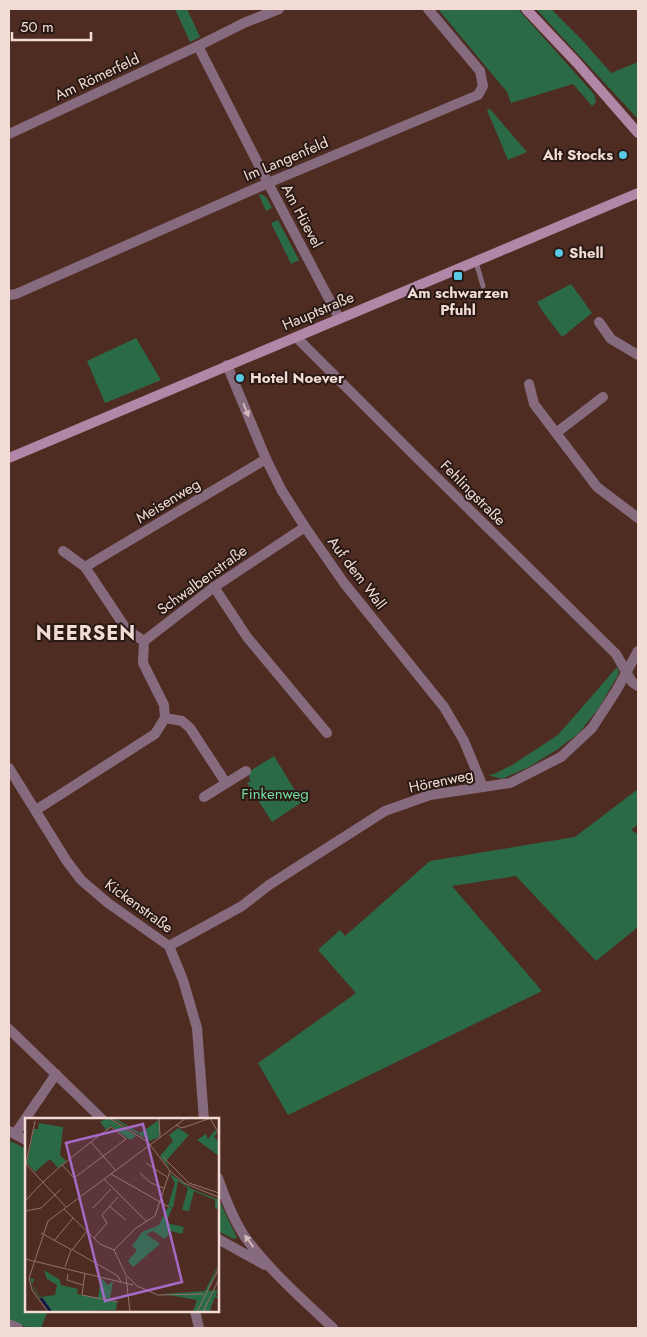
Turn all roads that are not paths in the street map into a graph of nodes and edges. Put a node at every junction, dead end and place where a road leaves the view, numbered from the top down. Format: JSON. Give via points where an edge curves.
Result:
{"nodes":[{"id":1,"x":279,"y":9,"type":"edge"},
{"id":2,"x":428,"y":9,"type":"edge"},
{"id":3,"x":526,"y":9,"type":"edge"},
{"id":4,"x":198,"y":46,"type":"junction"},
{"id":5,"x":638,"y":133,"type":"edge"},
{"id":6,"x":9,"y":134,"type":"edge"},
{"id":7,"x":268,"y":183,"type":"junction"},
{"id":8,"x":638,"y":193,"type":"edge"},
{"id":9,"x":476,"y":262,"type":"junction"},
{"id":10,"x":483,"y":286,"type":"dead end"},
{"id":11,"x":9,"y":295,"type":"edge"},
{"id":12,"x":339,"y":318,"type":"junction"},
{"id":13,"x":599,"y":322,"type":"dead end"},
{"id":14,"x":296,"y":337,"type":"junction"},
{"id":15,"x":638,"y":355,"type":"edge"},
{"id":16,"x":228,"y":365,"type":"junction"},
{"id":17,"x":529,"y":384,"type":"dead end"},
{"id":18,"x":603,"y":397,"type":"dead end"},
{"id":19,"x":556,"y":434,"type":"junction"},
{"id":20,"x":9,"y":458,"type":"edge"},
{"id":21,"x":266,"y":459,"type":"junction"},
{"id":22,"x":638,"y":518,"type":"edge"},
{"id":23,"x":305,"y":528,"type":"junction"},
{"id":24,"x":63,"y":551,"type":"dead end"},
{"id":25,"x":84,"y":567,"type":"junction"},
{"id":26,"x":214,"y":587,"type":"junction"},
{"id":27,"x":144,"y":641,"type":"junction"},
{"id":28,"x":638,"y":650,"type":"edge"},
{"id":29,"x":626,"y":672,"type":"junction"},
{"id":30,"x":638,"y":686,"type":"edge"},
{"id":31,"x":165,"y":718,"type":"junction"},
{"id":32,"x":327,"y":733,"type":"dead end"},
{"id":33,"x":9,"y":768,"type":"edge"},
{"id":34,"x":246,"y":771,"type":"dead end"},
{"id":35,"x":226,"y":783,"type":"junction"},
{"id":36,"x":483,"y":787,"type":"junction"},
{"id":37,"x":204,"y":797,"type":"dead end"},
{"id":38,"x":36,"y":810,"type":"junction"},
{"id":39,"x":169,"y":946,"type":"junction"},
{"id":40,"x":9,"y":1029,"type":"edge"},
{"id":41,"x":56,"y":1074,"type":"junction"},
{"id":42,"x":101,"y":1118,"type":"edge"},
{"id":43,"x":204,"y":1118,"type":"edge"},
{"id":44,"x":12,"y":1133,"type":"edge"},
{"id":45,"x":25,"y":1140,"type":"edge"},
{"id":46,"x":219,"y":1180,"type":"edge"},
{"id":47,"x":219,"y":1240,"type":"edge"},
{"id":48,"x":281,"y":1278,"type":"junction"},
{"id":49,"x":195,"y":1312,"type":"edge"},
{"id":50,"x":9,"y":1324,"type":"edge"},
{"id":51,"x":18,"y":1328,"type":"edge"},
{"id":52,"x":199,"y":1328,"type":"edge"},
{"id":53,"x":334,"y":1328,"type":"edge"}],
"edges":[{"from":1,"to":4,"type":"street","name":"Am Römerfeld"},
{"from":2,"to":7,"type":"street","name":"Im Langenfeld","via":[[480,71],[483,86],[478,95]]},
{"from":3,"to":5,"type":"street"},
{"from":4,"to":6,"type":"street","name":"Am Römerfeld"},
{"from":4,"to":7,"type":"street","name":"Am Hüevel"},
{"from":7,"to":11,"type":"street","name":"Im Langenfeld"},
{"from":7,"to":12,"type":"street","name":"Am Hüevel"},
{"from":8,"to":9,"type":"street","name":"Hauptstraße"},
{"from":9,"to":10,"type":"lane"},
{"from":9,"to":12,"type":"street","name":"Hauptstraße"},
{"from":12,"to":14,"type":"street","name":"Hauptstraße"},
{"from":13,"to":15,"type":"street","via":[[611,339]]},
{"from":14,"to":16,"type":"street","name":"Hauptstraße"},
{"from":14,"to":29,"type":"street","name":"Fehlingstraße","via":[[616,654]]},
{"from":16,"to":20,"type":"street","name":"Hauptstraße"},
{"from":16,"to":21,"type":"street","name":"Auf dem Wall","one_way":true},
{"from":17,"to":19,"type":"street","via":[[534,404]]},
{"from":18,"to":19,"type":"street"},
{"from":19,"to":22,"type":"street","via":[[597,487]]},
{"from":21,"to":23,"type":"street","name":"Auf dem Wall"},
{"from":21,"to":25,"type":"street","name":"Meisenweg"},
{"from":23,"to":26,"type":"street","name":"Schwalbenstraße"},
{"from":23,"to":36,"type":"street","name":"Auf dem Wall","via":[[344,583],[444,707],[464,741]]},
{"from":24,"to":25,"type":"street"},
{"from":25,"to":27,"type":"street","via":[[127,630]]},
{"from":26,"to":27,"type":"street","name":"Schwalbenstraße"},
{"from":26,"to":32,"type":"street","via":[[247,637]]},
{"from":27,"to":31,"type":"street","via":[[143,663],[164,705]]},
{"from":28,"to":29,"type":"street","name":"Hörenweg"},
{"from":29,"to":30,"type":"street","name":"Fehlingstraße"},
{"from":29,"to":36,"type":"street","name":"Hörenweg","via":[[592,728],[561,757],[510,784]]},
{"from":31,"to":35,"type":"street","via":[[182,721],[190,728]]},
{"from":31,"to":38,"type":"street","via":[[155,734]]},
{"from":33,"to":38,"type":"street","name":"Kickenstraße"},
{"from":34,"to":35,"type":"street"},
{"from":35,"to":37,"type":"street"},
{"from":36,"to":39,"type":"street","name":"Hörenweg","via":[[430,795],[385,811],[269,885],[242,906]]},
{"from":38,"to":39,"type":"street","name":"Kickenstraße","via":[[81,880]]},
{"from":39,"to":43,"type":"street","name":"Kickenstraße","via":[[197,1028]]},
{"from":40,"to":41,"type":"street"},
{"from":41,"to":42,"type":"street"},
{"from":41,"to":44,"type":"street"},
{"from":44,"to":45,"type":"street"},
{"from":48,"to":46,"type":"street","one_way":true,"via":[[245,1236]]},
{"from":47,"to":48,"type":"street"},
{"from":48,"to":53,"type":"street"},
{"from":49,"to":52,"type":"street"},
{"from":50,"to":51,"type":"street"}]}
